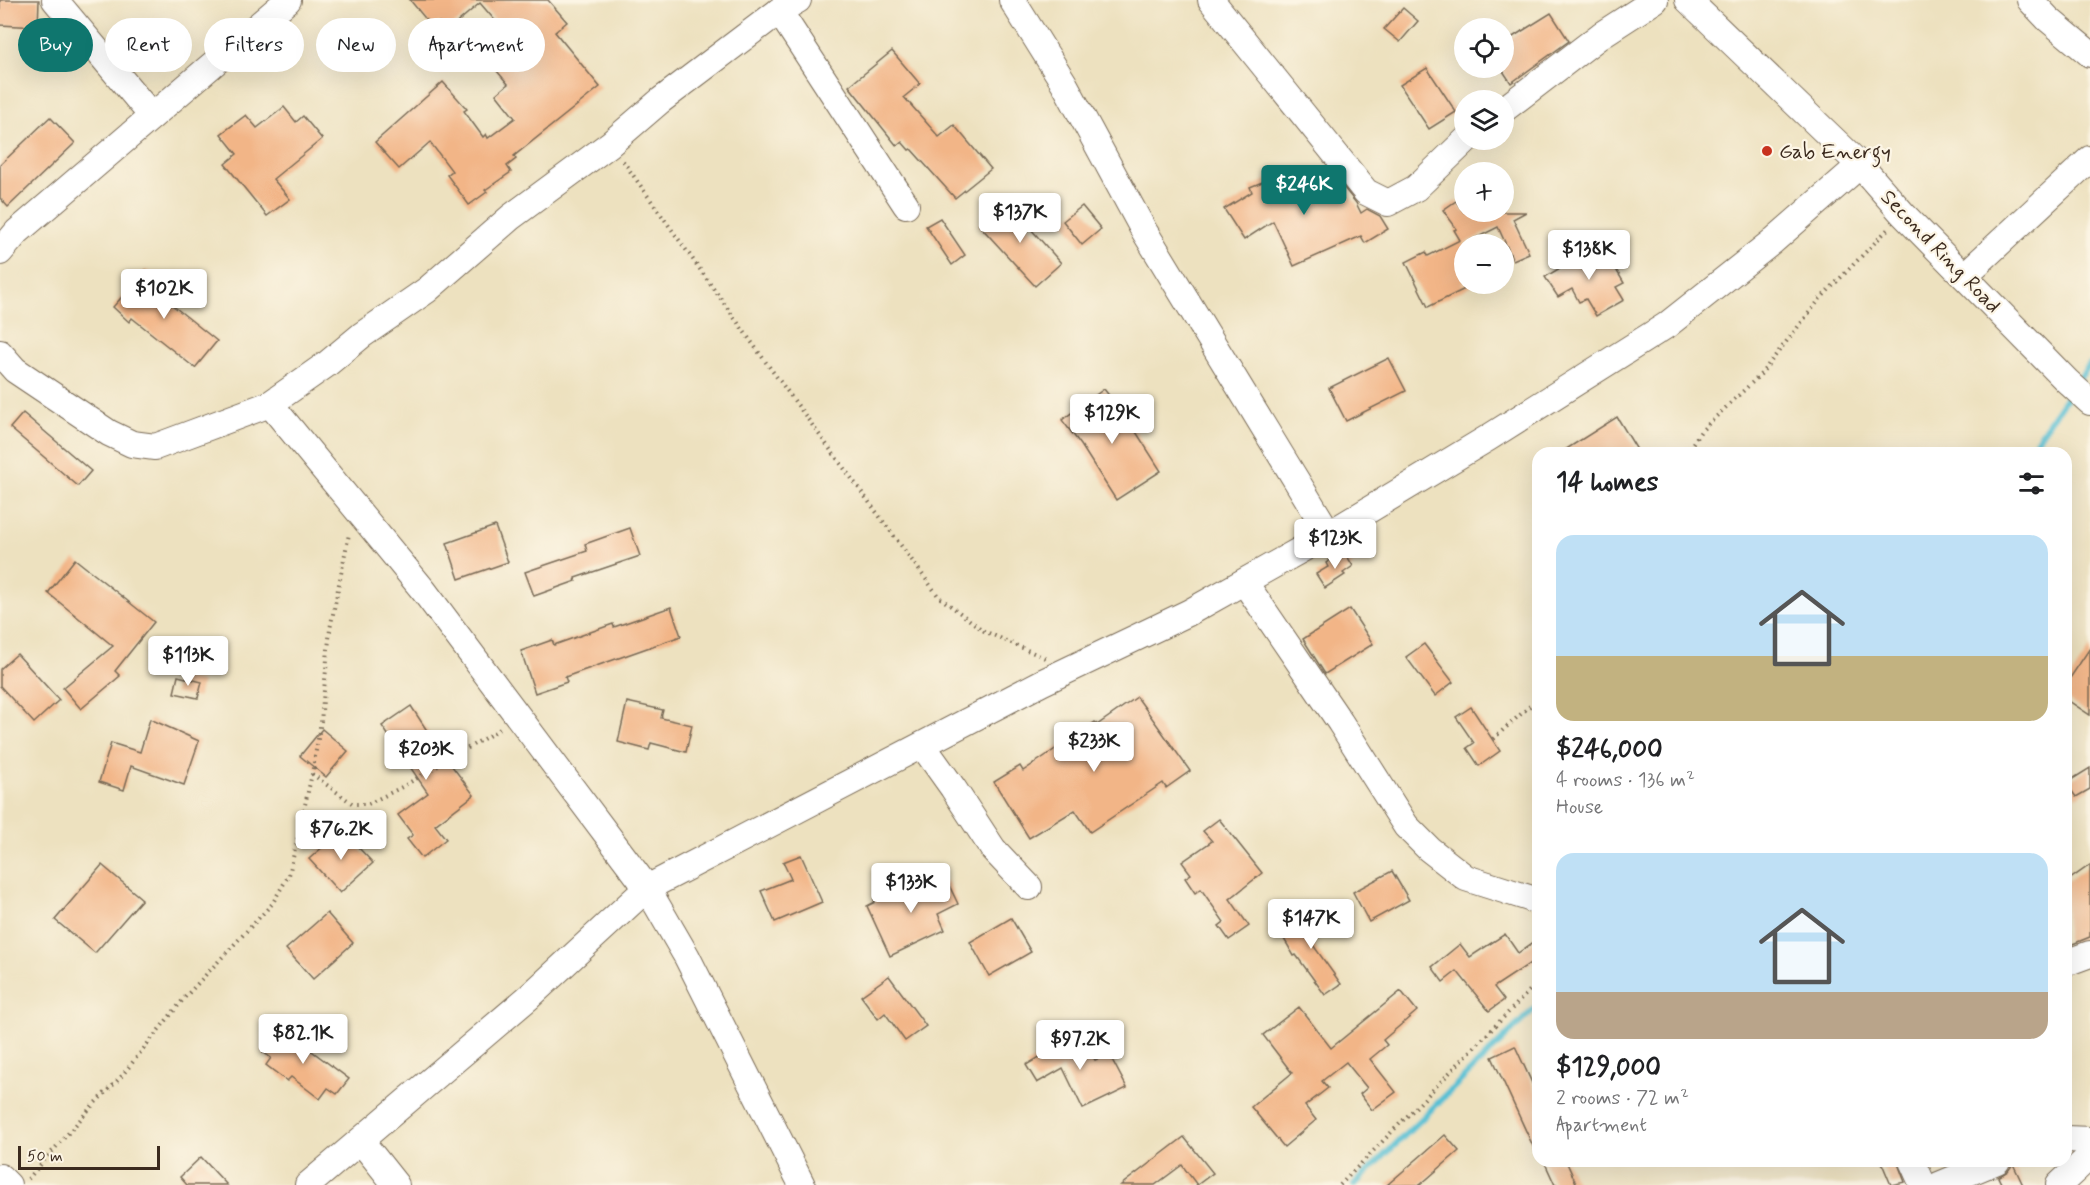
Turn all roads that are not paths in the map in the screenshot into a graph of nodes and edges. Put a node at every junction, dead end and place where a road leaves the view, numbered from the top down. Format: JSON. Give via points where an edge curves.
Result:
{"nodes":[{"id":1,"x":56,"y":0,"type":"edge"},
{"id":2,"x":288,"y":0,"type":"edge"},
{"id":3,"x":1012,"y":0,"type":"edge"},
{"id":4,"x":1211,"y":0,"type":"edge"},
{"id":5,"x":1655,"y":0,"type":"edge"},
{"id":6,"x":1688,"y":0,"type":"edge"},
{"id":7,"x":2030,"y":0,"type":"edge"},
{"id":8,"x":788,"y":6,"type":"edge"},
{"id":9,"x":2090,"y":54,"type":"edge"},
{"id":10,"x":1514,"y":102,"type":"edge"},
{"id":11,"x":152,"y":117,"type":"junction"},
{"id":12,"x":1456,"y":150,"type":"edge"},
{"id":13,"x":2090,"y":159,"type":"edge"},
{"id":14,"x":1860,"y":165,"type":"junction"},
{"id":15,"x":906,"y":205,"type":"dead end"},
{"id":16,"x":0,"y":252,"type":"edge"},
{"id":17,"x":1964,"y":276,"type":"junction"},
{"id":18,"x":0,"y":352,"type":"edge"},
{"id":19,"x":2090,"y":402,"type":"edge"},
{"id":20,"x":270,"y":404,"type":"junction"},
{"id":21,"x":1329,"y":534,"type":"junction"},
{"id":22,"x":1245,"y":583,"type":"junction"},
{"id":23,"x":923,"y":746,"type":"junction"},
{"id":24,"x":1029,"y":887,"type":"dead end"},
{"id":25,"x":647,"y":888,"type":"junction"},
{"id":26,"x":1532,"y":899,"type":"edge"},
{"id":27,"x":2090,"y":954,"type":"edge"},
{"id":28,"x":2072,"y":961,"type":"edge"},
{"id":29,"x":2072,"y":1139,"type":"edge"},
{"id":30,"x":2090,"y":1140,"type":"edge"},
{"id":31,"x":361,"y":1141,"type":"junction"},
{"id":32,"x":2090,"y":1156,"type":"edge"},
{"id":33,"x":1915,"y":1167,"type":"edge"},
{"id":34,"x":1982,"y":1167,"type":"edge"},
{"id":35,"x":0,"y":1177,"type":"edge"},
{"id":36,"x":8,"y":1185,"type":"edge"},
{"id":37,"x":308,"y":1185,"type":"edge"},
{"id":38,"x":396,"y":1185,"type":"edge"},
{"id":39,"x":802,"y":1185,"type":"edge"},
{"id":40,"x":1923,"y":1185,"type":"edge"},
{"id":41,"x":1939,"y":1185,"type":"edge"},
{"id":42,"x":2059,"y":1185,"type":"edge"}],
"edges":[{"from":1,"to":11,"type":"street"},
{"from":2,"to":11,"type":"street"},
{"from":3,"to":21,"type":"street","via":[[1064,83],[1143,229]]},
{"from":4,"to":12,"type":"street","via":[[1366,192],[1388,203],[1416,188]]},
{"from":5,"to":10,"type":"street","via":[[1601,35]]},
{"from":6,"to":14,"type":"street","name":"Second Ring Road"},
{"from":7,"to":9,"type":"street"},
{"from":8,"to":15,"type":"street"},
{"from":8,"to":20,"type":"street","via":[[511,217],[427,290]]},
{"from":11,"to":16,"type":"street","via":[[18,232]]},
{"from":13,"to":17,"type":"street"},
{"from":14,"to":17,"type":"street","name":"Second Ring Road"},
{"from":14,"to":21,"type":"street","via":[[1667,325]]},
{"from":17,"to":19,"type":"street","name":"Second Ring Road"},
{"from":18,"to":20,"type":"street","via":[[15,370],[132,444],[155,447]]},
{"from":20,"to":25,"type":"street","via":[[424,591]]},
{"from":21,"to":22,"type":"street"},
{"from":22,"to":23,"type":"street"},
{"from":22,"to":26,"type":"street","via":[[1406,826],[1466,878]]},
{"from":23,"to":24,"type":"street","via":[[993,849]]},
{"from":23,"to":25,"type":"street"},
{"from":25,"to":31,"type":"street","via":[[529,997]]},
{"from":25,"to":39,"type":"street","via":[[687,957]]},
{"from":27,"to":28,"type":"street"},
{"from":29,"to":30,"type":"street"},
{"from":31,"to":37,"type":"street"},
{"from":31,"to":38,"type":"street"},
{"from":32,"to":42,"type":"street"},
{"from":33,"to":40,"type":"street"},
{"from":34,"to":41,"type":"street"},
{"from":35,"to":36,"type":"street"}]}
